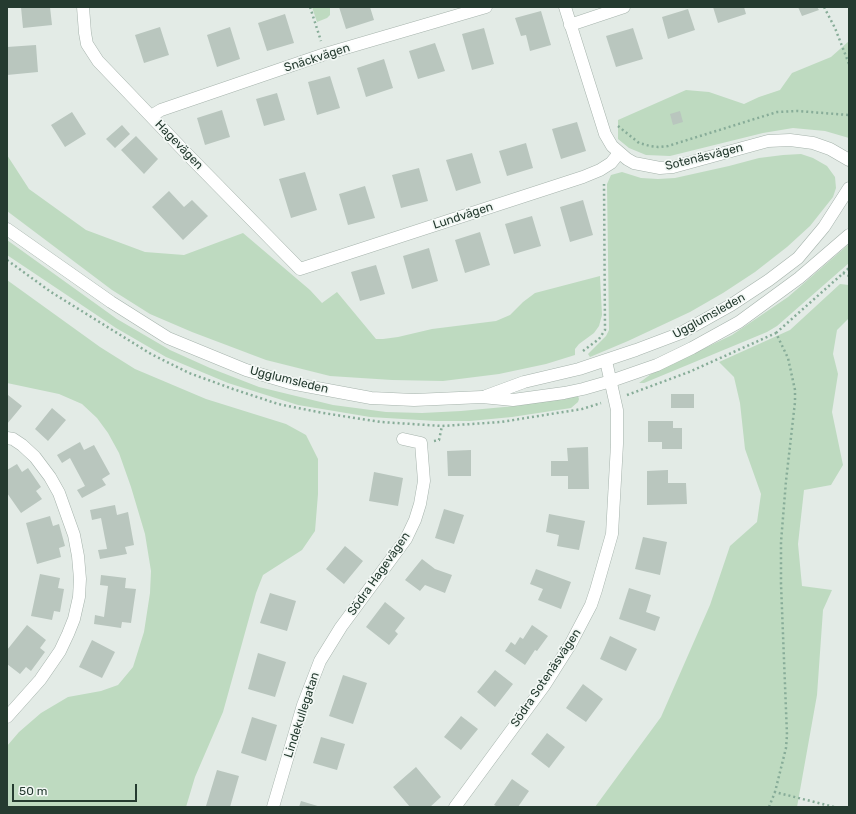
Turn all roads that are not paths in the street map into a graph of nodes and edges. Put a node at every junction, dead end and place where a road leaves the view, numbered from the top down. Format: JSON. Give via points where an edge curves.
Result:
{"nodes":[{"id":1,"x":83,"y":7,"type":"edge"},
{"id":2,"x":486,"y":7,"type":"edge"},
{"id":3,"x":565,"y":7,"type":"edge"},
{"id":4,"x":624,"y":7,"type":"edge"},
{"id":5,"x":570,"y":25,"type":"junction"},
{"id":6,"x":151,"y":116,"type":"junction"},
{"id":7,"x":619,"y":153,"type":"junction"},
{"id":8,"x":849,"y":160,"type":"edge"},
{"id":9,"x":849,"y":188,"type":"edge"},
{"id":10,"x":7,"y":229,"type":"edge"},
{"id":11,"x":849,"y":235,"type":"edge"},
{"id":12,"x":300,"y":269,"type":"joint"},
{"id":13,"x":606,"y":361,"type":"junction"},
{"id":14,"x":611,"y":381,"type":"junction"},
{"id":15,"x":482,"y":397,"type":"junction"},
{"id":16,"x":7,"y":438,"type":"edge"},
{"id":17,"x":403,"y":439,"type":"dead end"},
{"id":18,"x":341,"y":627,"type":"joint"},
{"id":19,"x":7,"y":717,"type":"edge"},
{"id":20,"x":274,"y":807,"type":"edge"},
{"id":21,"x":455,"y":807,"type":"edge"}],
"edges":[{"from":1,"to":6,"type":"street","name":"Hagevägen","via":[[85,34],[90,50]]},
{"from":2,"to":6,"type":"street","name":"Snäckvägen","via":[[325,54],[161,110]]},
{"from":3,"to":5,"type":"street","name":"Sotenäsvägen"},
{"from":4,"to":5,"type":"street"},
{"from":5,"to":7,"type":"street","name":"Sotenäsvägen","via":[[605,134]]},
{"from":6,"to":12,"type":"street","name":"Hagevägen"},
{"from":7,"to":8,"type":"street","name":"Sotenäsvägen","via":[[634,163],[660,168],[768,141],[790,140],[813,143]]},
{"from":7,"to":12,"type":"street","name":"Lundvägen","via":[[611,163],[583,177]]},
{"from":9,"to":13,"type":"street","name":"Ugglumsleden","via":[[824,227],[798,258],[769,280],[681,333]]},
{"from":10,"to":15,"type":"street","name":"Ugglumsleden","via":[[111,302],[168,338],[246,370],[290,383],[371,398],[414,400]]},
{"from":11,"to":14,"type":"street","name":"Ugglumsleden","via":[[799,278],[739,322],[664,361]]},
{"from":13,"to":14,"type":"street","name":"Södra Sotenäsvägen"},
{"from":13,"to":15,"type":"street","name":"Ugglumsleden","via":[[524,382]]},
{"from":14,"to":15,"type":"street","name":"Ugglumsleden","via":[[577,390],[512,400]]},
{"from":14,"to":21,"type":"street","name":"Södra Sotenäsvägen","via":[[617,410],[614,512],[612,534],[596,590],[583,623],[544,686]]},
{"from":16,"to":19,"type":"street","via":[[22,445],[35,457],[59,493],[74,535],[80,579],[74,619],[60,651],[40,680]]},
{"from":17,"to":18,"type":"street","name":"Södra Hagevägen","via":[[421,443],[424,481],[415,520],[406,539]]},
{"from":18,"to":20,"type":"street","name":"Lindekullegatan","via":[[320,661],[312,680]]}]}
